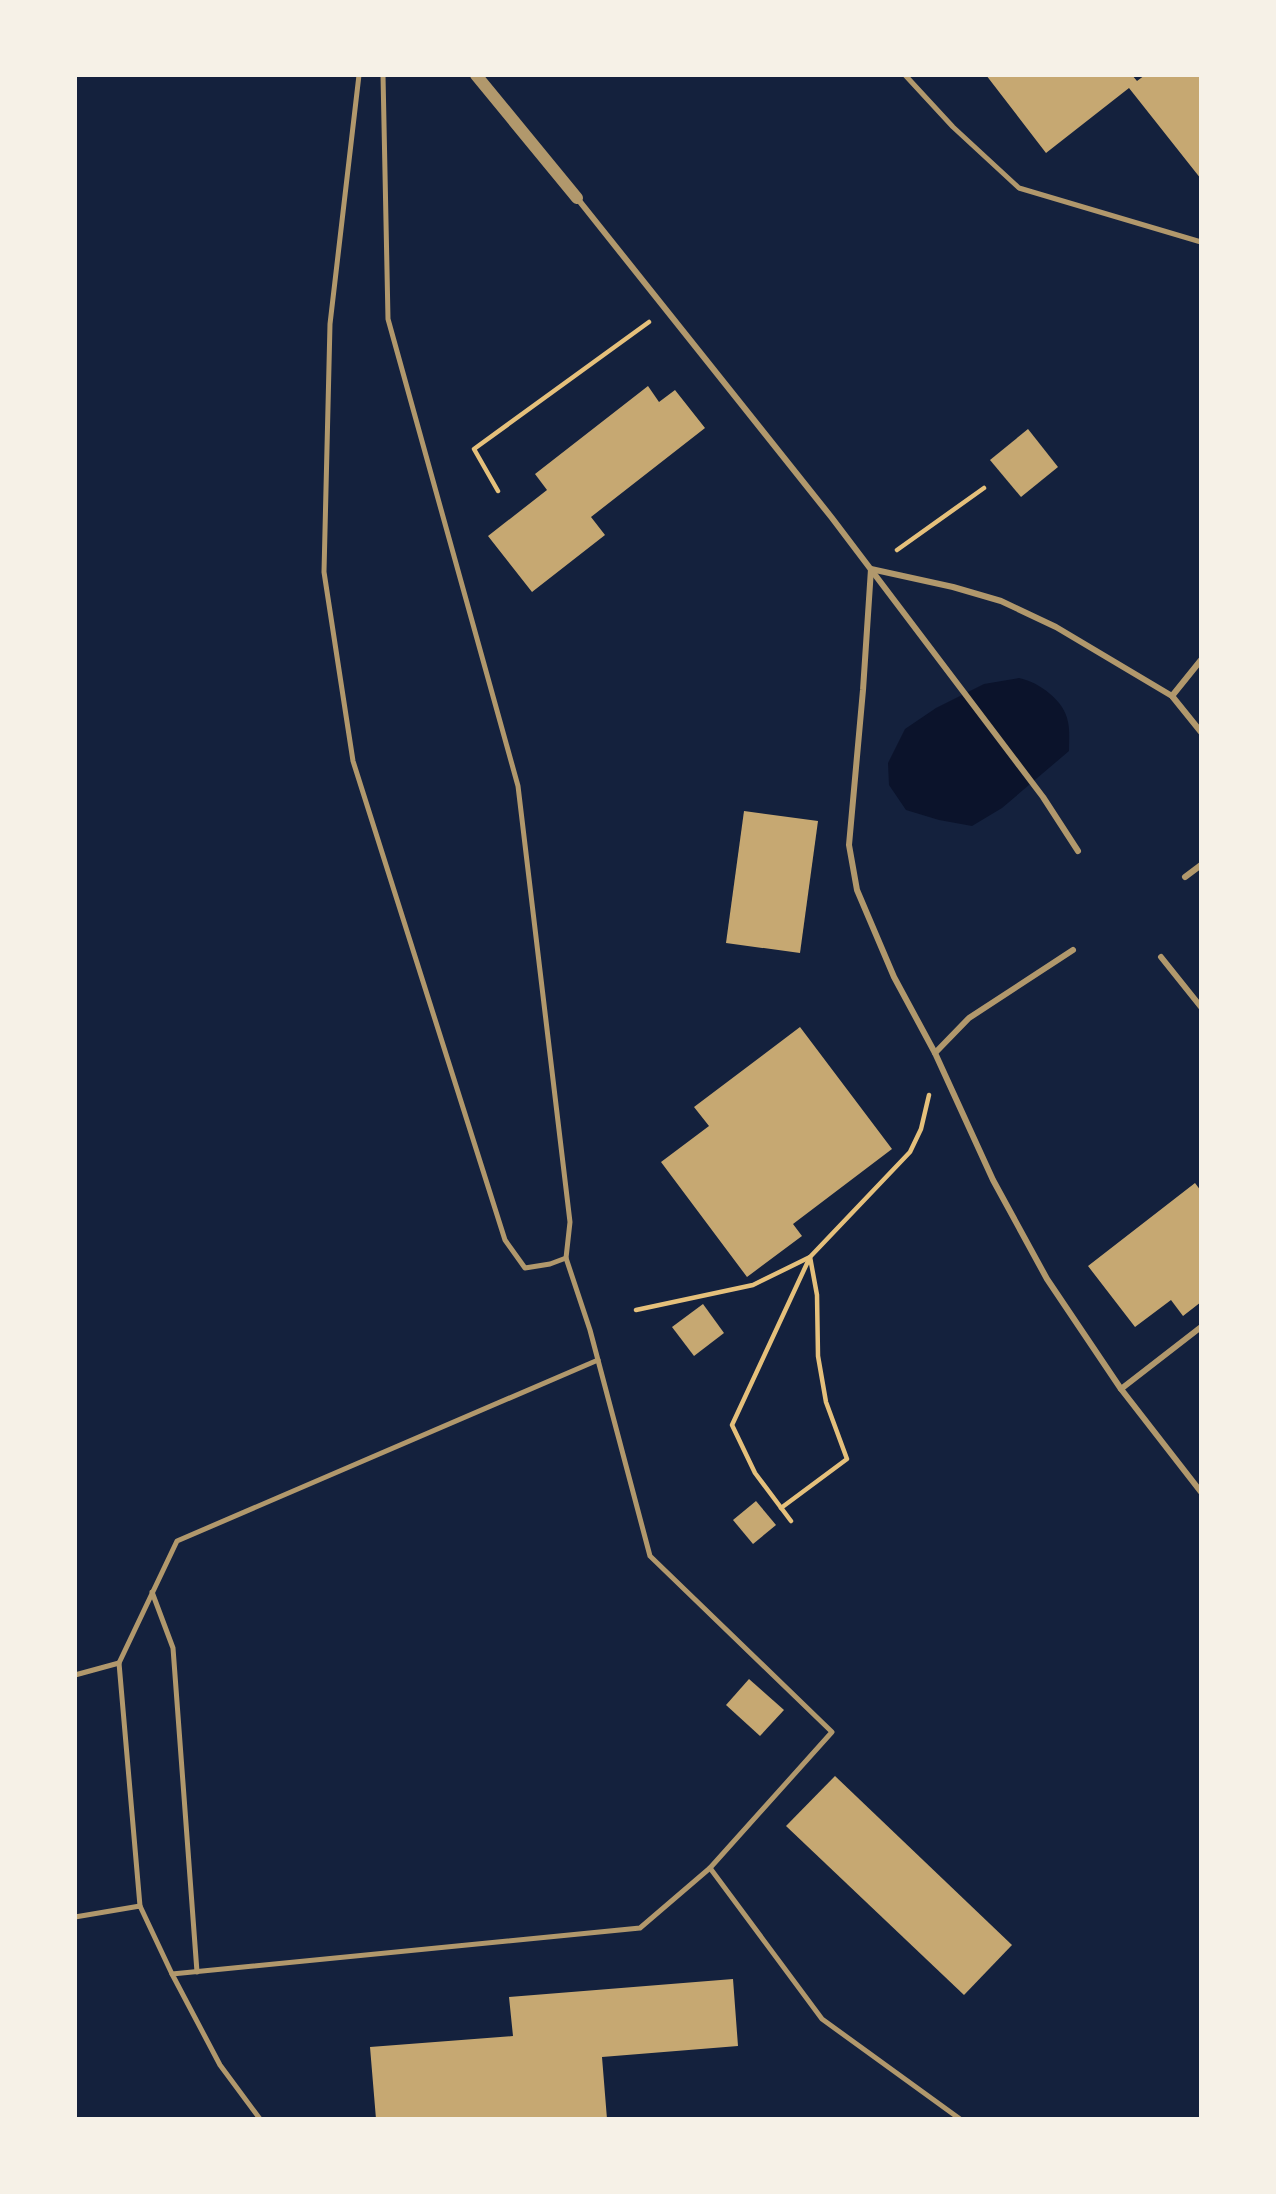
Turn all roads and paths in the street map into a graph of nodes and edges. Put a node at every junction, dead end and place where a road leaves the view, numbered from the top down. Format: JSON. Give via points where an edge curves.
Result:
{"nodes":[{"id":1,"x":359,"y":75,"type":"edge"},
{"id":2,"x":383,"y":75,"type":"edge"},
{"id":3,"x":476,"y":75,"type":"edge"},
{"id":4,"x":905,"y":75,"type":"edge"},
{"id":5,"x":577,"y":198,"type":"joint"},
{"id":6,"x":1201,"y":242,"type":"edge"},
{"id":7,"x":667,"y":309,"type":"junction"},
{"id":8,"x":984,"y":488,"type":"dead end"},
{"id":9,"x":498,"y":492,"type":"dead end"},
{"id":10,"x":871,"y":569,"type":"junction"},
{"id":11,"x":1201,"y":660,"type":"edge"},
{"id":12,"x":1172,"y":696,"type":"junction"},
{"id":13,"x":1201,"y":732,"type":"edge"},
{"id":14,"x":1078,"y":851,"type":"dead end"},
{"id":15,"x":1201,"y":865,"type":"edge"},
{"id":16,"x":1185,"y":877,"type":"dead end"},
{"id":17,"x":1073,"y":950,"type":"dead end"},
{"id":18,"x":1161,"y":957,"type":"dead end"},
{"id":19,"x":1201,"y":1007,"type":"edge"},
{"id":20,"x":935,"y":1053,"type":"junction"},
{"id":21,"x":810,"y":1257,"type":"junction"},
{"id":22,"x":566,"y":1258,"type":"junction"},
{"id":23,"x":636,"y":1310,"type":"dead end"},
{"id":24,"x":1201,"y":1327,"type":"edge"},
{"id":25,"x":598,"y":1360,"type":"junction"},
{"id":26,"x":1121,"y":1389,"type":"junction"},
{"id":27,"x":1201,"y":1492,"type":"edge"},
{"id":28,"x":781,"y":1508,"type":"junction"},
{"id":29,"x":791,"y":1521,"type":"dead end"},
{"id":30,"x":152,"y":1592,"type":"junction"},
{"id":31,"x":119,"y":1663,"type":"junction"},
{"id":32,"x":75,"y":1675,"type":"edge"},
{"id":33,"x":710,"y":1868,"type":"junction"},
{"id":34,"x":140,"y":1906,"type":"junction"},
{"id":35,"x":75,"y":1917,"type":"edge"},
{"id":36,"x":197,"y":1972,"type":"junction"},
{"id":37,"x":172,"y":1974,"type":"junction"},
{"id":38,"x":260,"y":2119,"type":"edge"},
{"id":39,"x":960,"y":2119,"type":"edge"}],
"edges":[{"from":1,"to":22,"type":"lane","via":[[330,324],[324,572],[353,761],[505,1240],[525,1268]]},
{"from":2,"to":22,"type":"lane","via":[[388,319],[518,786],[570,1222]]},
{"from":3,"to":5,"type":"street"},
{"from":4,"to":6,"type":"lane","via":[[1019,188]]},
{"from":5,"to":7,"type":"street"},
{"from":7,"to":9,"type":"path","via":[[474,449]]},
{"from":7,"to":10,"type":"street"},
{"from":8,"to":10,"type":"path"},
{"from":10,"to":12,"type":"street","via":[[1001,601],[1056,627]]},
{"from":10,"to":14,"type":"street","via":[[1043,797]]},
{"from":10,"to":20,"type":"street","via":[[849,845],[857,890],[894,977]]},
{"from":11,"to":12,"type":"street"},
{"from":12,"to":13,"type":"street"},
{"from":15,"to":16,"type":"street"},
{"from":17,"to":20,"type":"street","via":[[969,1018]]},
{"from":18,"to":19,"type":"street"},
{"from":20,"to":21,"type":"path","via":[[921,1129],[910,1152]]},
{"from":20,"to":26,"type":"street","via":[[993,1180],[1047,1279]]},
{"from":21,"to":23,"type":"path","via":[[753,1285]]},
{"from":21,"to":28,"type":"path","via":[[732,1425],[755,1474]]},
{"from":21,"to":28,"type":"path","via":[[826,1402],[847,1459]]},
{"from":22,"to":25,"type":"lane"},
{"from":24,"to":26,"type":"street"},
{"from":25,"to":30,"type":"lane","via":[[177,1541]]},
{"from":25,"to":33,"type":"lane","via":[[650,1556],[832,1732]]},
{"from":26,"to":27,"type":"street"},
{"from":28,"to":29,"type":"path"},
{"from":30,"to":31,"type":"lane"},
{"from":30,"to":36,"type":"lane","via":[[173,1648]]},
{"from":31,"to":32,"type":"lane"},
{"from":31,"to":34,"type":"lane"},
{"from":33,"to":36,"type":"lane","via":[[640,1928]]},
{"from":33,"to":39,"type":"lane","via":[[822,2019]]},
{"from":34,"to":35,"type":"lane"},
{"from":34,"to":37,"type":"lane"},
{"from":36,"to":37,"type":"lane"},
{"from":37,"to":38,"type":"lane","via":[[220,2065]]}]}
